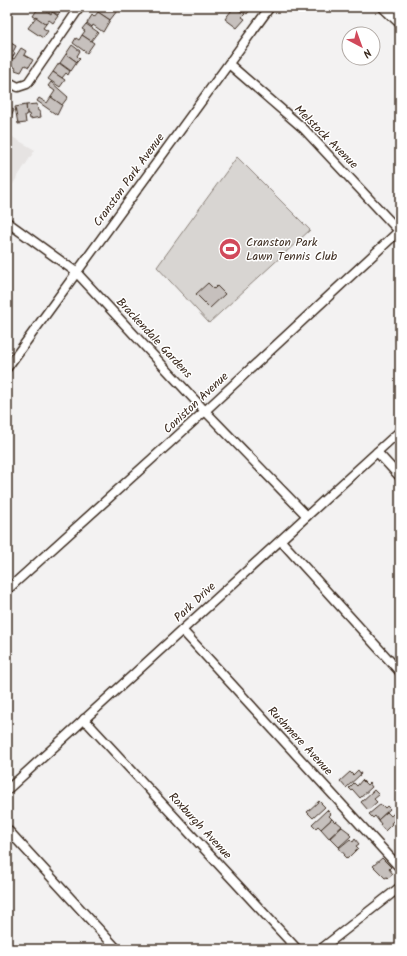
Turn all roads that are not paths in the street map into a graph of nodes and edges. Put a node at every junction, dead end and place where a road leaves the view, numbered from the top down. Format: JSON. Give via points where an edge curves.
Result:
{"nodes":[{"id":1,"x":80,"y":7,"type":"edge"},
{"id":2,"x":270,"y":7,"type":"edge"},
{"id":3,"x":385,"y":7,"type":"edge"},
{"id":4,"x":400,"y":20,"type":"edge"},
{"id":5,"x":229,"y":64,"type":"junction"},
{"id":6,"x":7,"y":81,"type":"edge"},
{"id":7,"x":7,"y":222,"type":"edge"},
{"id":8,"x":400,"y":232,"type":"edge"},
{"id":9,"x":76,"y":272,"type":"junction"},
{"id":10,"x":7,"y":368,"type":"edge"},
{"id":11,"x":205,"y":411,"type":"junction"},
{"id":12,"x":400,"y":431,"type":"edge"},
{"id":13,"x":377,"y":452,"type":"junction"},
{"id":14,"x":400,"y":477,"type":"edge"},
{"id":15,"x":307,"y":516,"type":"junction"},
{"id":16,"x":280,"y":541,"type":"junction"},
{"id":17,"x":7,"y":590,"type":"edge"},
{"id":18,"x":182,"y":630,"type":"junction"},
{"id":19,"x":400,"y":672,"type":"edge"},
{"id":20,"x":84,"y":719,"type":"junction"},
{"id":21,"x":7,"y":790,"type":"edge"},
{"id":22,"x":7,"y":829,"type":"edge"},
{"id":23,"x":400,"y":868,"type":"edge"},
{"id":24,"x":400,"y":887,"type":"edge"},
{"id":25,"x":117,"y":949,"type":"edge"},
{"id":26,"x":297,"y":949,"type":"edge"},
{"id":27,"x":321,"y":949,"type":"edge"}],
"edges":[{"from":1,"to":6,"type":"street","via":[[27,84],[18,87]]},
{"from":2,"to":5,"type":"street","name":"Cranston Park Avenue"},
{"from":3,"to":4,"type":"main road"},
{"from":5,"to":8,"type":"street","name":"Melstock Avenue","via":[[304,130]]},
{"from":5,"to":9,"type":"street","name":"Cranston Park Avenue"},
{"from":7,"to":9,"type":"street","name":"Brackendale Gardens"},
{"from":8,"to":11,"type":"street","name":"Coniston Avenue"},
{"from":9,"to":10,"type":"street","name":"Cranston Park Avenue"},
{"from":9,"to":11,"type":"street","name":"Brackendale Gardens"},
{"from":11,"to":15,"type":"street","name":"Brackendale Gardens"},
{"from":11,"to":17,"type":"street","name":"Coniston Avenue"},
{"from":12,"to":13,"type":"street","name":"Park Drive"},
{"from":13,"to":14,"type":"street"},
{"from":13,"to":15,"type":"street","name":"Park Drive"},
{"from":15,"to":16,"type":"street","name":"Park Drive"},
{"from":16,"to":18,"type":"street","name":"Park Drive"},
{"from":16,"to":19,"type":"street"},
{"from":18,"to":20,"type":"street","name":"Park Drive"},
{"from":18,"to":23,"type":"street","name":"Rushmere Avenue"},
{"from":20,"to":21,"type":"street","name":"Park Drive"},
{"from":20,"to":26,"type":"street","name":"Roxburgh Avenue"},
{"from":22,"to":25,"type":"street"},
{"from":24,"to":27,"type":"street"}]}
